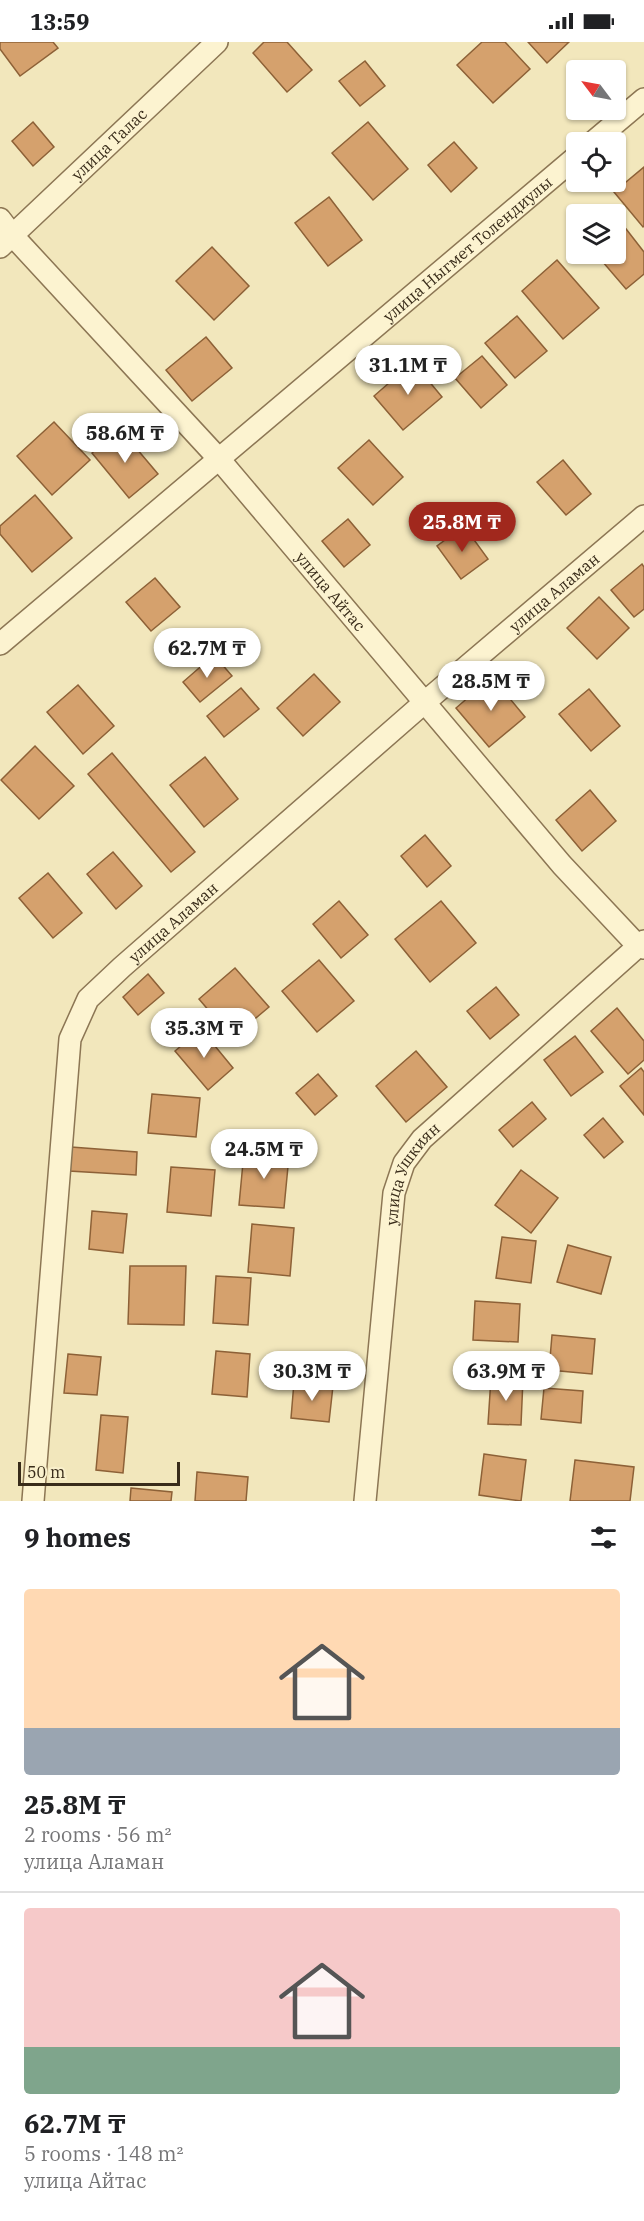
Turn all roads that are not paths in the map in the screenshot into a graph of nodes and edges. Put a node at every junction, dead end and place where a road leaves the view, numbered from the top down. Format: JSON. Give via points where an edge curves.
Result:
{"nodes":[{"id":1,"x":217,"y":42,"type":"edge"},
{"id":2,"x":644,"y":99,"type":"edge"},
{"id":3,"x":604,"y":132,"type":"edge"},
{"id":4,"x":566,"y":164,"type":"edge"},
{"id":5,"x":4,"y":234,"type":"edge"},
{"id":6,"x":219,"y":459,"type":"junction"},
{"id":7,"x":644,"y":516,"type":"edge"},
{"id":8,"x":0,"y":644,"type":"edge"},
{"id":9,"x":425,"y":702,"type":"junction"},
{"id":10,"x":642,"y":945,"type":"edge"},
{"id":11,"x":33,"y":1501,"type":"edge"},
{"id":12,"x":365,"y":1501,"type":"edge"}],
"edges":[{"from":1,"to":5,"type":"street","name":"улица Талас"},
{"from":2,"to":3,"type":"street"},
{"from":4,"to":6,"type":"street","name":"улица Ныгмет Толендиулы"},
{"from":5,"to":6,"type":"street","name":"улица Айтас"},
{"from":6,"to":8,"type":"street","name":"улица Ныгмет Толендиулы"},
{"from":6,"to":9,"type":"street","name":"улица Айтас"},
{"from":7,"to":9,"type":"street","name":"улица Аламан"},
{"from":9,"to":10,"type":"street","name":"улица Айтас","via":[[562,865]]},
{"from":9,"to":11,"type":"street","name":"улица Аламан","via":[[88,999],[70,1039]]},
{"from":10,"to":12,"type":"street","name":"улица Ушкиян","via":[[422,1139],[404,1163],[394,1193]]}]}
